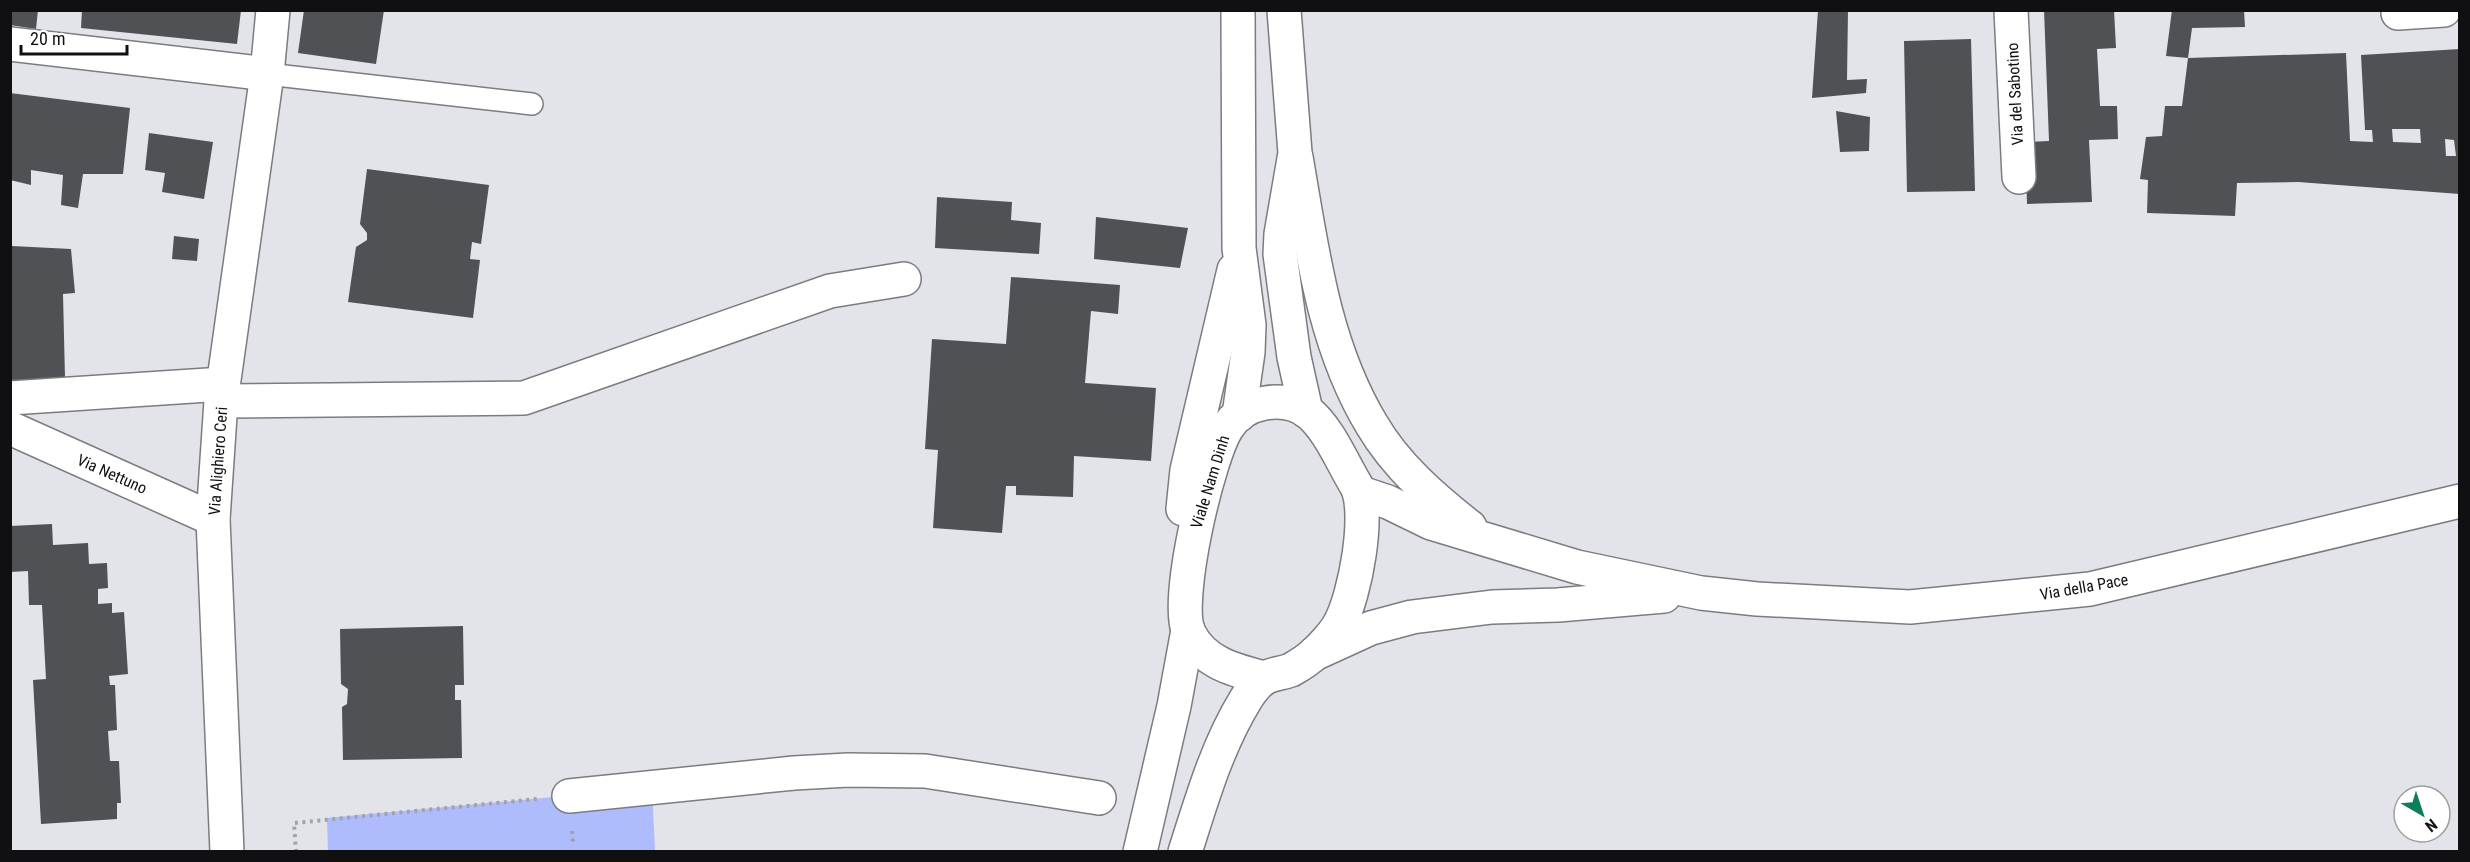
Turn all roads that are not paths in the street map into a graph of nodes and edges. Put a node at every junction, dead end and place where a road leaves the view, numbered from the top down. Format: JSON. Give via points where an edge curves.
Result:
{"nodes":[{"id":1,"x":273,"y":10,"type":"edge"},
{"id":2,"x":1238,"y":10,"type":"edge"},
{"id":3,"x":1284,"y":10,"type":"edge"},
{"id":4,"x":2011,"y":10,"type":"edge"},
{"id":5,"x":2444,"y":10,"type":"edge"},
{"id":6,"x":2398,"y":12,"type":"edge"},
{"id":7,"x":10,"y":44,"type":"edge"},
{"id":8,"x":267,"y":74,"type":"junction"},
{"id":9,"x":532,"y":104,"type":"dead end"},
{"id":10,"x":1295,"y":153,"type":"junction"},
{"id":11,"x":2019,"y":177,"type":"dead end"},
{"id":12,"x":1239,"y":248,"type":"junction"},
{"id":13,"x":904,"y":279,"type":"dead end"},
{"id":14,"x":222,"y":392,"type":"junction"},
{"id":15,"x":10,"y":398,"type":"edge"},
{"id":16,"x":1306,"y":411,"type":"junction"},
{"id":17,"x":1239,"y":415,"type":"junction"},
{"id":18,"x":10,"y":428,"type":"edge"},
{"id":19,"x":1360,"y":493,"type":"junction"},
{"id":20,"x":2460,"y":501,"type":"edge"},
{"id":21,"x":213,"y":519,"type":"junction"},
{"id":22,"x":1491,"y":542,"type":"junction"},
{"id":23,"x":1189,"y":558,"type":"junction"},
{"id":24,"x":1701,"y":592,"type":"junction"},
{"id":25,"x":1188,"y":630,"type":"junction"},
{"id":26,"x":1314,"y":654,"type":"junction"},
{"id":27,"x":1264,"y":678,"type":"junction"},
{"id":28,"x":569,"y":796,"type":"road end"},
{"id":29,"x":1099,"y":798,"type":"dead end"},
{"id":30,"x":227,"y":852,"type":"edge"},
{"id":31,"x":1140,"y":852,"type":"edge"},
{"id":32,"x":1185,"y":852,"type":"edge"}],
"edges":[{"from":1,"to":8,"type":"main road","name":"Via Alighiero Ceri"},
{"from":2,"to":12,"type":"main road"},
{"from":3,"to":10,"type":"main road"},
{"from":4,"to":11,"type":"main road","name":"Via del Sabotino"},
{"from":5,"to":6,"type":"main road"},
{"from":7,"to":8,"type":"main road"},
{"from":8,"to":9,"type":"lane"},
{"from":8,"to":14,"type":"main road","name":"Via Alighiero Ceri"},
{"from":10,"to":16,"type":"main road","via":[[1280,254],[1294,357]]},
{"from":10,"to":22,"type":"main road","via":[[1322,298],[1338,356],[1372,425],[1397,459],[1435,499]]},
{"from":12,"to":17,"type":"main road","via":[[1249,326]]},
{"from":12,"to":23,"type":"main road","via":[[1183,493]]},
{"from":13,"to":14,"type":"main road","via":[[830,291],[524,398]]},
{"from":14,"to":15,"type":"main road"},
{"from":14,"to":21,"type":"main road","name":"Via Alighiero Ceri"},
{"from":16,"to":17,"type":"main road","name":"Viale Nam Dinh","via":[[1289,403],[1271,402]]},
{"from":16,"to":19,"type":"main road","via":[[1317,420]]},
{"from":17,"to":23,"type":"main road","name":"Viale Nam Dinh","via":[[1227,427],[1214,461]]},
{"from":18,"to":21,"type":"main road","name":"Via Nettuno"},
{"from":19,"to":22,"type":"main road","via":[[1431,523]]},
{"from":19,"to":26,"type":"main road","via":[[1363,518],[1352,586],[1340,623]]},
{"from":20,"to":24,"type":"main road","name":"Via della Pace","via":[[2090,589],[1910,607]]},
{"from":21,"to":30,"type":"main road","name":"Via Alighiero Ceri"},
{"from":22,"to":24,"type":"main road","via":[[1577,567]]},
{"from":23,"to":25,"type":"main road","name":"Viale Nam Dinh","via":[[1185,611]]},
{"from":24,"to":26,"type":"main road","via":[[1492,607],[1412,617],[1371,628]]},
{"from":25,"to":27,"type":"main road","name":"Viale Nam Dinh","via":[[1198,649],[1210,659]]},
{"from":25,"to":31,"type":"main road","name":"Viale Nam Dinh"},
{"from":26,"to":27,"type":"main road","via":[[1292,669]]},
{"from":27,"to":32,"type":"main road","via":[[1248,696],[1220,744]]},
{"from":28,"to":29,"type":"main road","via":[[848,770],[925,771]]}]}
